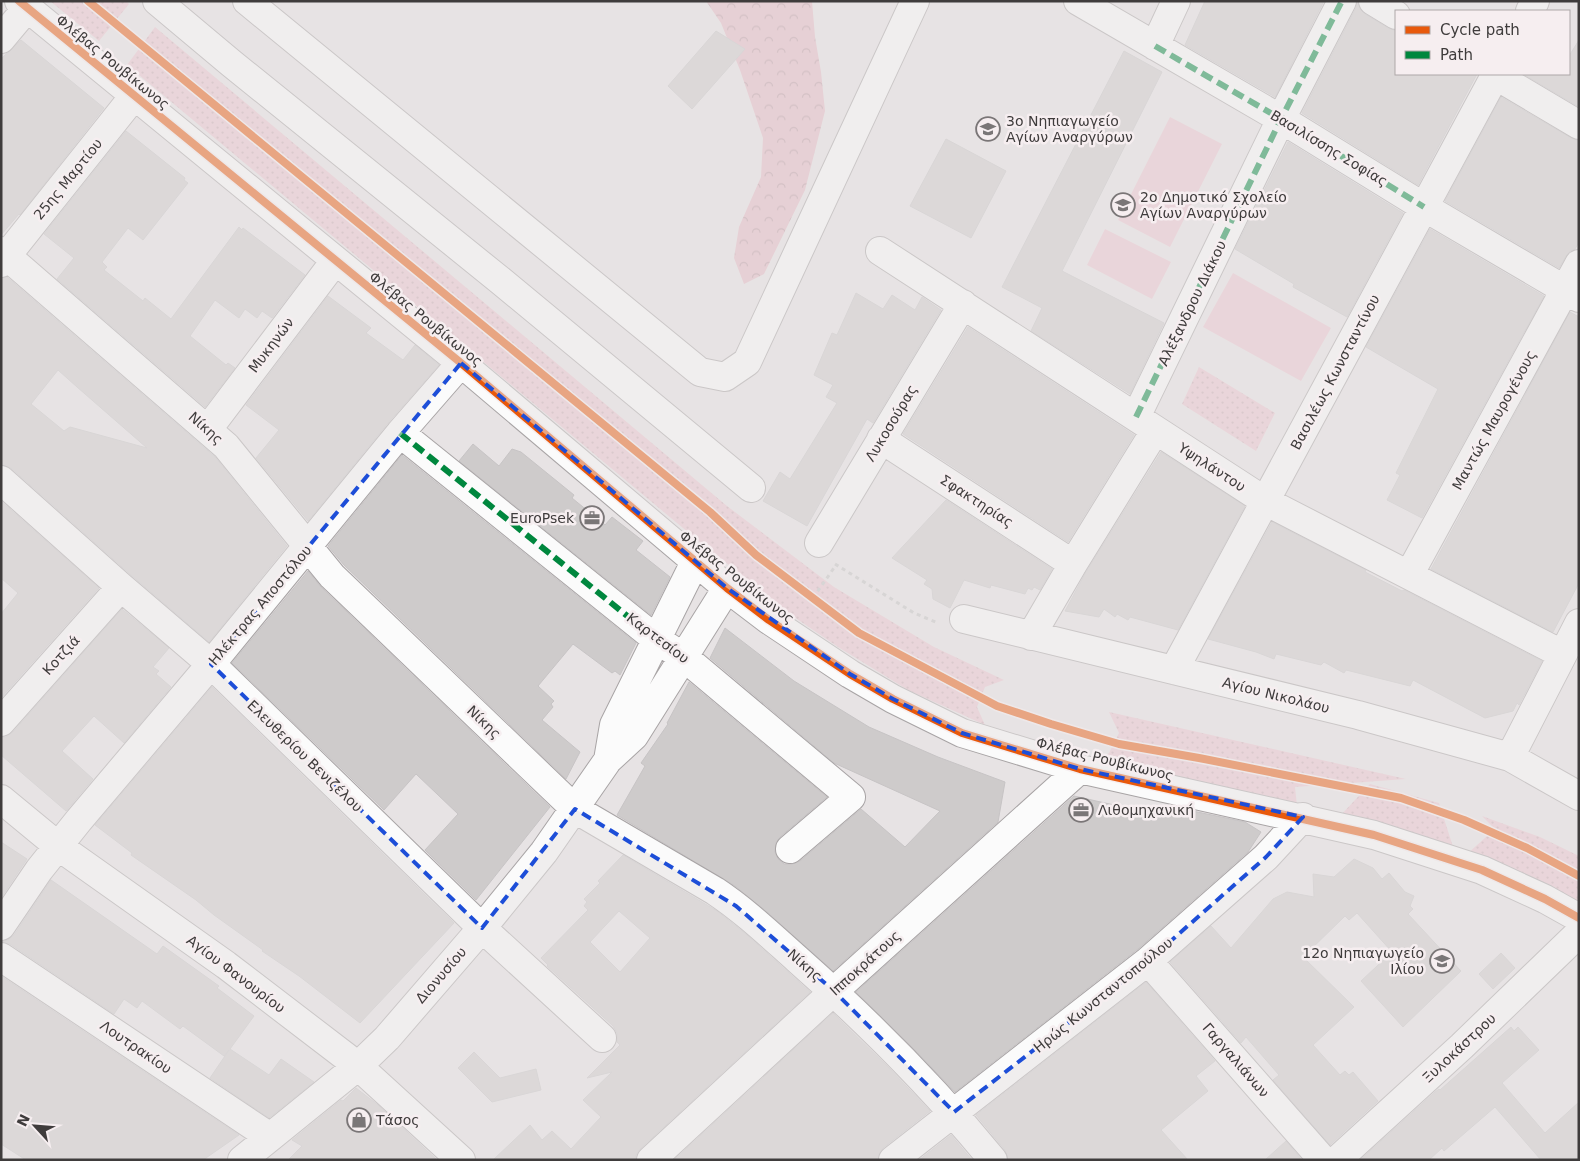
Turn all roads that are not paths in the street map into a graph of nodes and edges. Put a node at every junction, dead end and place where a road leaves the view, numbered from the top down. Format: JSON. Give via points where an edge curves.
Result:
{"nodes":[{"id":1,"x":157,"y":1,"type":"edge"},
{"id":2,"x":247,"y":1,"type":"edge"},
{"id":3,"x":915,"y":1,"type":"edge"},
{"id":4,"x":1078,"y":1,"type":"edge"},
{"id":5,"x":1176,"y":1,"type":"edge"},
{"id":6,"x":1342,"y":1,"type":"edge"},
{"id":7,"x":1373,"y":1,"type":"edge"},
{"id":8,"x":23,"y":5,"type":"edge"},
{"id":9,"x":1395,"y":14,"type":"edge"},
{"id":10,"x":1,"y":39,"type":"edge"},
{"id":11,"x":1155,"y":46,"type":"junction"},
{"id":12,"x":1494,"y":75,"type":"edge"},
{"id":13,"x":1497,"y":75,"type":"edge"},
{"id":14,"x":134,"y":96,"type":"junction"},
{"id":15,"x":1281,"y":119,"type":"junction"},
{"id":16,"x":1579,"y":125,"type":"edge"},
{"id":17,"x":1424,"y":206,"type":"junction"},
{"id":18,"x":880,"y":252,"type":"dead end"},
{"id":19,"x":3,"y":256,"type":"edge"},
{"id":20,"x":335,"y":261,"type":"junction"},
{"id":21,"x":1579,"y":264,"type":"edge"},
{"id":22,"x":1572,"y":294,"type":"edge"},
{"id":23,"x":963,"y":304,"type":"junction"},
{"id":24,"x":461,"y":363,"type":"junction"},
{"id":25,"x":1146,"y":424,"type":"junction"},
{"id":26,"x":208,"y":429,"type":"junction"},
{"id":27,"x":400,"y":433,"type":"junction"},
{"id":28,"x":882,"y":439,"type":"junction"},
{"id":29,"x":1,"y":480,"type":"edge"},
{"id":30,"x":751,"y":488,"type":"dead end"},
{"id":31,"x":1265,"y":501,"type":"junction"},
{"id":32,"x":819,"y":542,"type":"dead end"},
{"id":33,"x":308,"y":547,"type":"junction"},
{"id":34,"x":695,"y":562,"type":"junction"},
{"id":35,"x":1072,"y":564,"type":"junction"},
{"id":36,"x":1409,"y":575,"type":"junction"},
{"id":37,"x":121,"y":587,"type":"junction"},
{"id":38,"x":727,"y":588,"type":"junction"},
{"id":39,"x":964,"y":619,"type":"road end"},
{"id":40,"x":1579,"y":622,"type":"edge"},
{"id":41,"x":1031,"y":636,"type":"junction"},
{"id":42,"x":656,"y":639,"type":"junction"},
{"id":43,"x":1562,"y":654,"type":"junction"},
{"id":44,"x":685,"y":658,"type":"junction"},
{"id":45,"x":211,"y":664,"type":"junction"},
{"id":46,"x":1174,"y":670,"type":"junction"},
{"id":47,"x":1,"y":722,"type":"edge"},
{"id":48,"x":1510,"y":757,"type":"junction"},
{"id":49,"x":608,"y":760,"type":"junction"},
{"id":50,"x":1080,"y":769,"type":"junction"},
{"id":51,"x":1579,"y":796,"type":"edge"},
{"id":52,"x":1,"y":799,"type":"edge"},
{"id":53,"x":575,"y":810,"type":"junction"},
{"id":54,"x":1302,"y":817,"type":"junction"},
{"id":55,"x":58,"y":846,"type":"junction"},
{"id":56,"x":790,"y":849,"type":"dead end"},
{"id":57,"x":1579,"y":918,"type":"edge"},
{"id":58,"x":1,"y":926,"type":"edge"},
{"id":59,"x":482,"y":928,"type":"junction"},
{"id":60,"x":1579,"y":932,"type":"edge"},
{"id":61,"x":1,"y":957,"type":"edge"},
{"id":62,"x":1148,"y":961,"type":"junction"},
{"id":63,"x":834,"y":991,"type":"junction"},
{"id":64,"x":602,"y":1038,"type":"dead end"},
{"id":65,"x":358,"y":1066,"type":"junction"},
{"id":66,"x":954,"y":1112,"type":"junction"},
{"id":67,"x":270,"y":1137,"type":"junction"},
{"id":68,"x":242,"y":1160,"type":"edge"},
{"id":69,"x":461,"y":1160,"type":"edge"},
{"id":70,"x":651,"y":1160,"type":"edge"},
{"id":71,"x":893,"y":1160,"type":"edge"},
{"id":72,"x":993,"y":1160,"type":"edge"},
{"id":73,"x":1323,"y":1160,"type":"edge"},
{"id":74,"x":1337,"y":1160,"type":"edge"}],
"edges":[{"from":1,"to":30,"type":"street"},
{"from":2,"to":3,"type":"street","via":[[700,372],[725,377],[748,362]]},
{"from":4,"to":11,"type":"street","name":"Βασιλίσσης Σοφίας"},
{"from":5,"to":11,"type":"street"},
{"from":6,"to":15,"type":"street","name":"Αλέξανδρου Διάκου"},
{"from":7,"to":9,"type":"street"},
{"from":8,"to":10,"type":"street"},
{"from":8,"to":14,"type":"street","name":"Φλέβας Ρουβίκωνος"},
{"from":11,"to":15,"type":"street","name":"Βασιλίσσης Σοφίας"},
{"from":12,"to":17,"type":"street","name":"Βασιλέως Κωνσταντίνου"},
{"from":13,"to":16,"type":"street"},
{"from":14,"to":19,"type":"street","name":"25ης Μαρτίου"},
{"from":14,"to":20,"type":"street","name":"Φλέβας Ρουβίκωνος"},
{"from":15,"to":17,"type":"street","name":"Βασιλίσσης Σοφίας"},
{"from":15,"to":25,"type":"street","name":"Αλέξανδρου Διάκου"},
{"from":17,"to":22,"type":"street","name":"Βασιλίσσης Σοφίας"},
{"from":17,"to":31,"type":"street","name":"Βασιλέως Κωνσταντίνου"},
{"from":18,"to":23,"type":"street","name":"Υψηλάντου"},
{"from":19,"to":26,"type":"street","name":"Νίκης"},
{"from":20,"to":24,"type":"street","name":"Φλέβας Ρουβίκωνος"},
{"from":20,"to":26,"type":"street","name":"Μυκηνών"},
{"from":21,"to":22,"type":"street","name":"Μαντώς Μαυρογένους"},
{"from":22,"to":36,"type":"street","name":"Μαντώς Μαυρογένους"},
{"from":23,"to":25,"type":"street","name":"Υψηλάντου"},
{"from":23,"to":28,"type":"street","name":"Λυκοσούρας"},
{"from":24,"to":27,"type":"street","name":"Ηλέκτρας Αποστόλου"},
{"from":24,"to":34,"type":"street","name":"Φλέβας Ρουβίκωνος"},
{"from":25,"to":31,"type":"street","name":"Υψηλάντου"},
{"from":25,"to":35,"type":"street","name":"Αλέξανδρου Διάκου"},
{"from":26,"to":33,"type":"street","name":"Νίκης","via":[[226,446]]},
{"from":27,"to":33,"type":"street","name":"Ηλέκτρας Αποστόλου"},
{"from":27,"to":42,"type":"street","name":"Καρτεσίου"},
{"from":28,"to":32,"type":"street","name":"Λυκοσούρας"},
{"from":28,"to":35,"type":"street","name":"Σφακτηρίας"},
{"from":29,"to":37,"type":"street","name":"Ελευθερίου Βενιζέλου"},
{"from":31,"to":36,"type":"street","name":"Υψηλάντου"},
{"from":31,"to":46,"type":"street","name":"Βασιλέως Κωνσταντίνου"},
{"from":33,"to":45,"type":"street","name":"Ηλέκτρας Αποστόλου"},
{"from":33,"to":53,"type":"street","name":"Νίκης","via":[[332,576]]},
{"from":34,"to":38,"type":"street","name":"Φλέβας Ρουβίκωνος"},
{"from":34,"to":42,"type":"street","name":"Διονυσίου"},
{"from":35,"to":41,"type":"street","name":"Αλέξανδρου Διάκου"},
{"from":36,"to":43,"type":"street","name":"Υψηλάντου"},
{"from":37,"to":45,"type":"street","name":"Ελευθερίου Βενιζέλου"},
{"from":37,"to":47,"type":"street","name":"Κοτζιά"},
{"from":38,"to":44,"type":"street","name":"Διονυσίου"},
{"from":38,"to":50,"type":"street","name":"Φλέβας Ρουβίκωνος","via":[[842,669],[893,699],[962,733]]},
{"from":39,"to":41,"type":"street","name":"Αγίου Νικολάου"},
{"from":40,"to":43,"type":"street"},
{"from":41,"to":46,"type":"street","name":"Αγίου Νικολάου"},
{"from":42,"to":44,"type":"street","name":"Καρτεσίου"},
{"from":42,"to":49,"type":"street","name":"Διονυσίου","via":[[614,725]]},
{"from":43,"to":48,"type":"street"},
{"from":44,"to":49,"type":"street","name":"Διονυσίου","via":[[634,736]]},
{"from":44,"to":56,"type":"street","name":"Καρτεσίου","via":[[851,797]]},
{"from":45,"to":55,"type":"street","name":"Ηλέκτρας Αποστόλου"},
{"from":45,"to":59,"type":"street","name":"Ελευθερίου Βενιζέλου"},
{"from":46,"to":48,"type":"street","name":"Αγίου Νικολάου","via":[[1358,715]]},
{"from":48,"to":51,"type":"street","name":"Αγίου Νικολάου"},
{"from":49,"to":53,"type":"street","name":"Διονυσίου"},
{"from":50,"to":54,"type":"street","name":"Φλέβας Ρουβίκωνος"},
{"from":50,"to":63,"type":"street","name":"Ιπποκράτους"},
{"from":52,"to":55,"type":"street","name":"Αγίου Φανουρίου"},
{"from":53,"to":59,"type":"street","name":"Διονυσίου"},
{"from":53,"to":63,"type":"street","name":"Νίκης","via":[[715,891]]},
{"from":54,"to":57,"type":"street","name":"Φλέβας Ρουβίκωνος","via":[[1374,835],[1482,870]]},
{"from":54,"to":62,"type":"street","name":"Ηρώς Κωνσταντοπούλου","via":[[1266,857]]},
{"from":55,"to":58,"type":"street","name":"Ηλέκτρας Αποστόλου"},
{"from":55,"to":65,"type":"street","name":"Αγίου Φανουρίου","via":[[226,965]]},
{"from":59,"to":64,"type":"street","name":"Ελευθερίου Βενιζέλου"},
{"from":59,"to":65,"type":"street","name":"Διονυσίου","via":[[387,1038]]},
{"from":60,"to":74,"type":"street","name":"Ξυλοκάστρου","via":[[1462,1046]]},
{"from":61,"to":67,"type":"street","name":"Λουτρακίου"},
{"from":62,"to":66,"type":"street","name":"Ηρώς Κωνσταντοπούλου"},
{"from":62,"to":73,"type":"street","name":"Γαργαλιάνων"},
{"from":63,"to":66,"type":"street","name":"Νίκης"},
{"from":63,"to":70,"type":"street","name":"Ιπποκράτους"},
{"from":65,"to":67,"type":"street","name":"Διονυσίου"},
{"from":65,"to":69,"type":"street","name":"Αγίου Φανουρίου"},
{"from":66,"to":71,"type":"street","name":"Ηρώς Κωνσταντοπούλου"},
{"from":66,"to":72,"type":"street","name":"Νίκης"},
{"from":67,"to":68,"type":"street","name":"Διονυσίου"}]}
